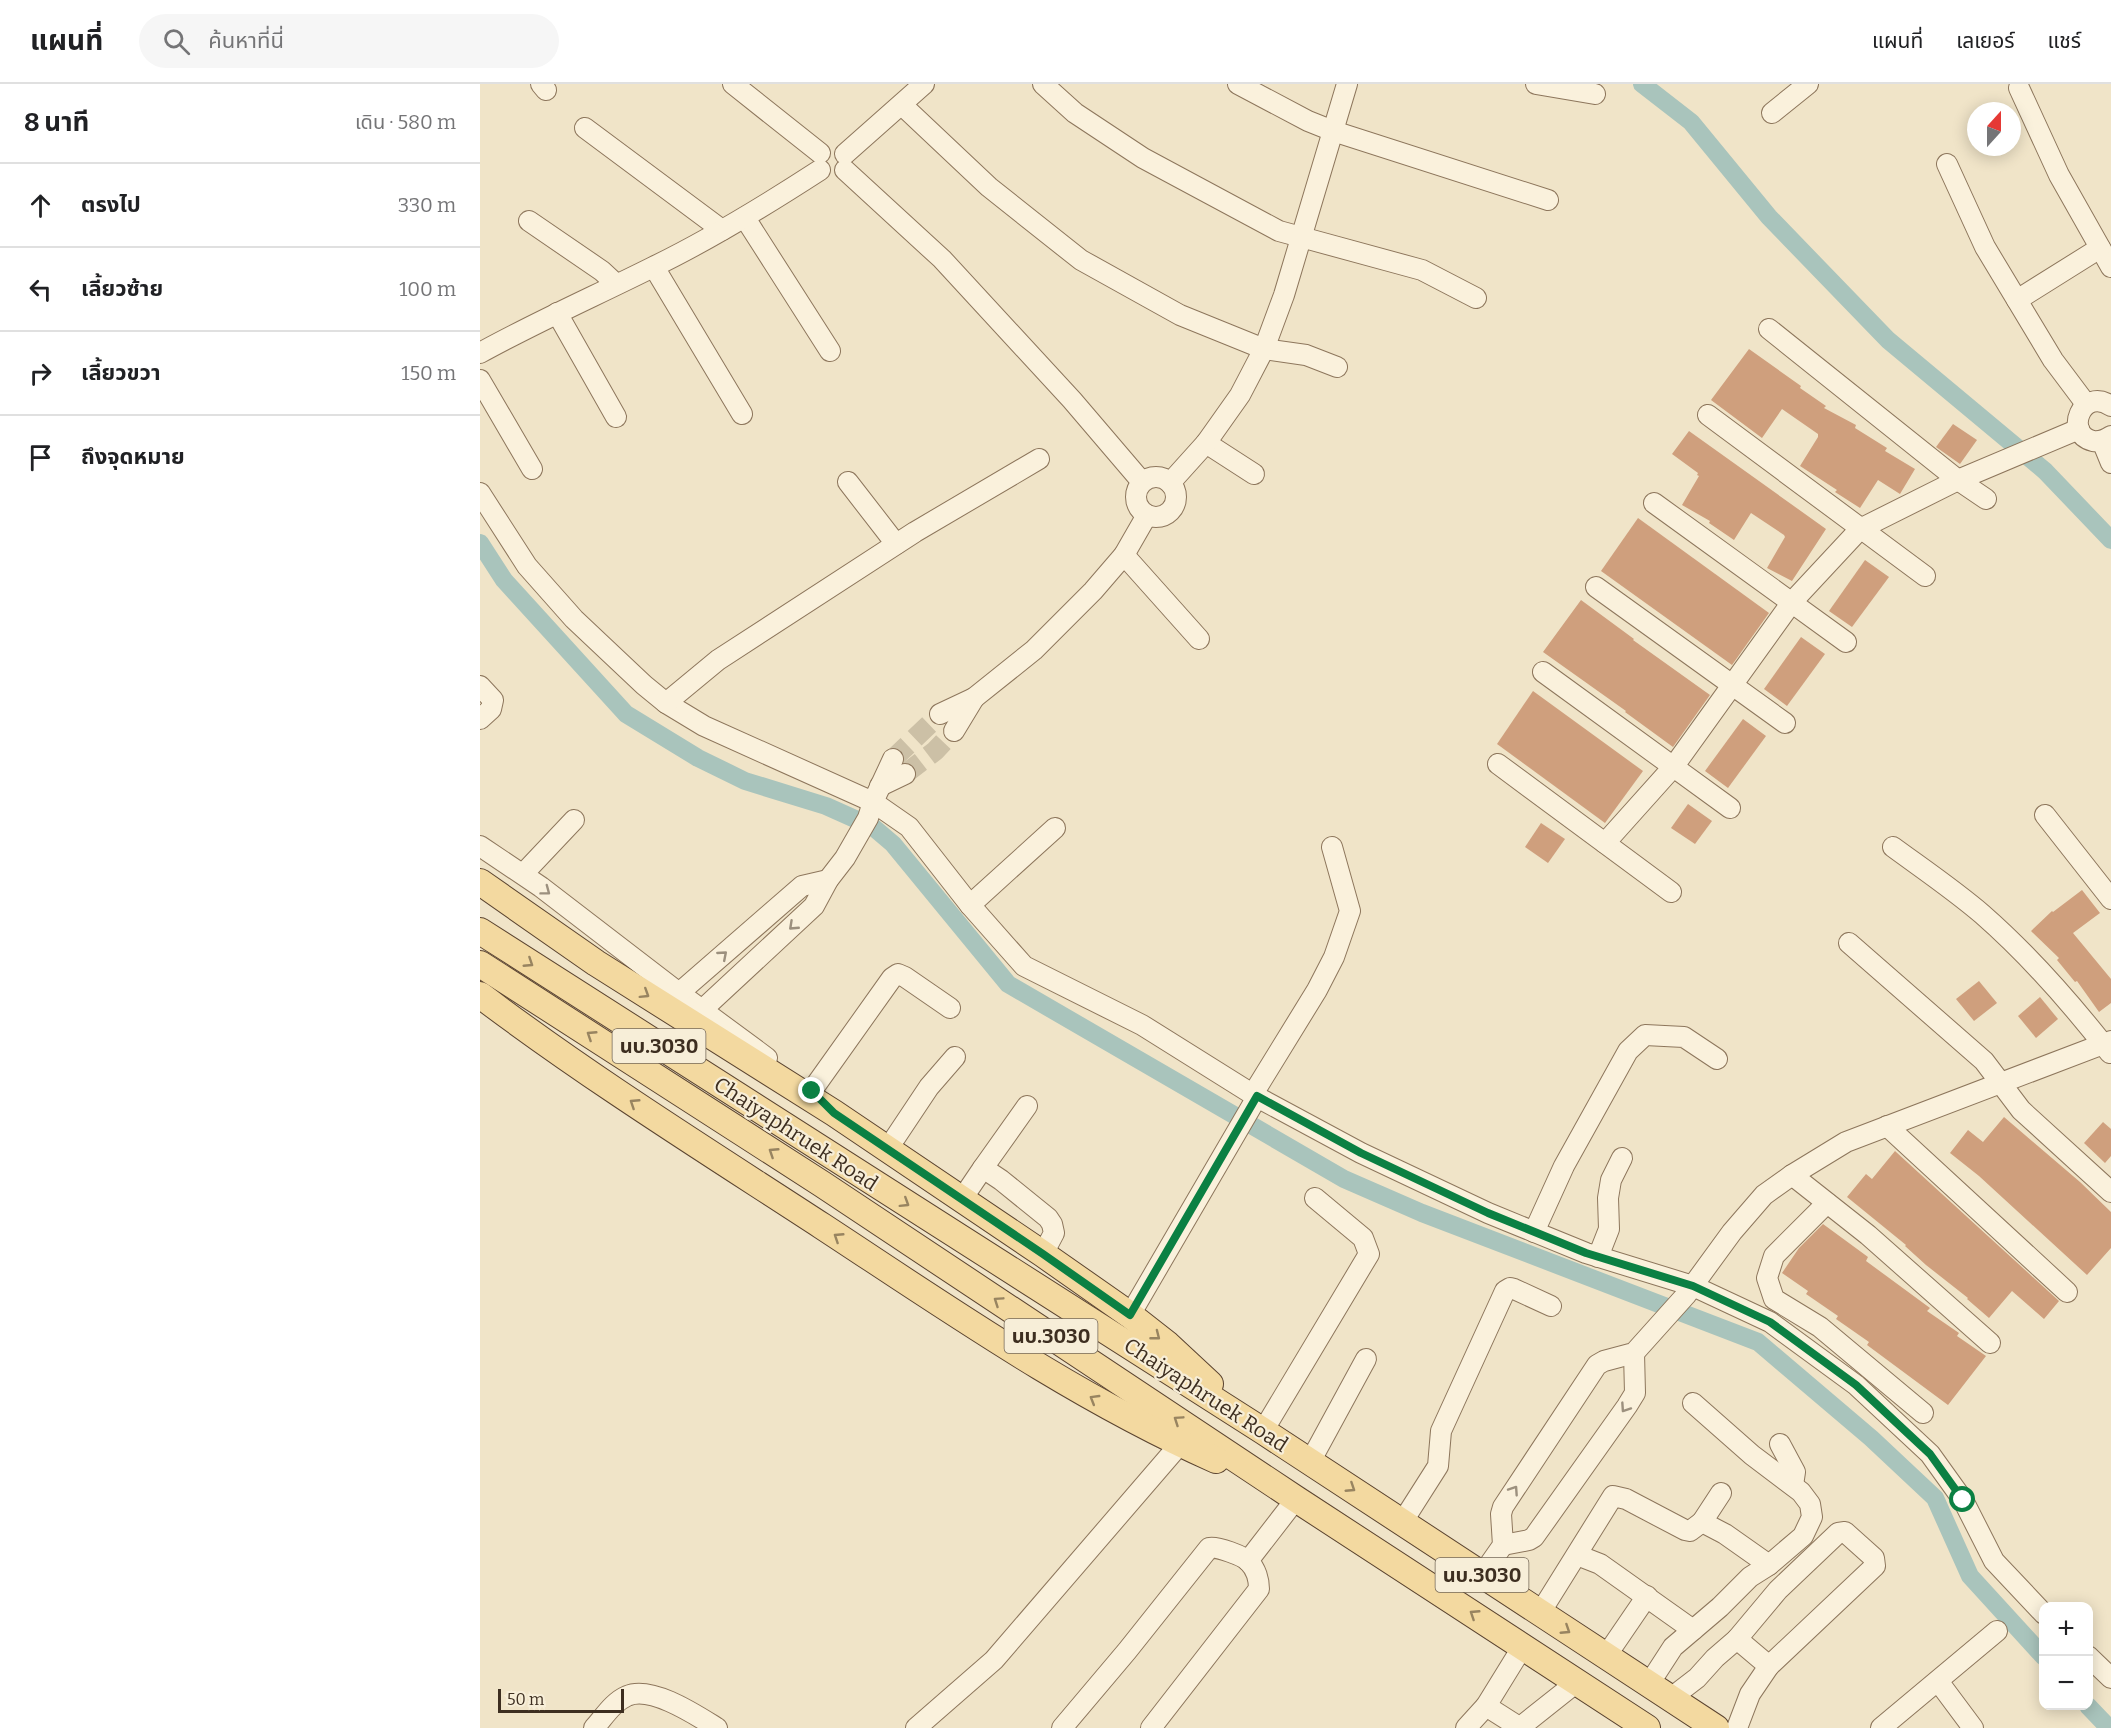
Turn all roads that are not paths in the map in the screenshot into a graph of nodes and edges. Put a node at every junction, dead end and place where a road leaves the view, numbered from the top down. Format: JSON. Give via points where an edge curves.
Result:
{"nodes":[{"id":1,"x":733,"y":84,"type":"edge"},
{"id":2,"x":924,"y":84,"type":"edge"},
{"id":3,"x":1043,"y":84,"type":"edge"},
{"id":4,"x":1238,"y":84,"type":"edge"},
{"id":5,"x":1347,"y":84,"type":"edge"},
{"id":6,"x":1536,"y":84,"type":"edge"},
{"id":7,"x":1808,"y":84,"type":"edge"},
{"id":8,"x":2019,"y":87,"type":"dead end"},
{"id":9,"x":1595,"y":94,"type":"dead end"},
{"id":10,"x":902,"y":105,"type":"junction"},
{"id":11,"x":1772,"y":113,"type":"dead end"},
{"id":12,"x":585,"y":128,"type":"dead end"},
{"id":13,"x":1333,"y":131,"type":"junction"},
{"id":14,"x":820,"y":161,"type":"junction"},
{"id":15,"x":845,"y":162,"type":"junction"},
{"id":16,"x":1947,"y":164,"type":"dead end"},
{"id":17,"x":1548,"y":200,"type":"dead end"},
{"id":18,"x":745,"y":218,"type":"junction"},
{"id":19,"x":529,"y":221,"type":"dead end"},
{"id":20,"x":722,"y":230,"type":"junction"},
{"id":21,"x":1302,"y":237,"type":"junction"},
{"id":22,"x":2100,"y":248,"type":"junction"},
{"id":23,"x":654,"y":267,"type":"junction"},
{"id":24,"x":2111,"y":267,"type":"edge"},
{"id":25,"x":616,"y":284,"type":"junction"},
{"id":26,"x":1476,"y":298,"type":"dead end"},
{"id":27,"x":2017,"y":300,"type":"junction"},
{"id":28,"x":557,"y":313,"type":"junction"},
{"id":29,"x":1769,"y":328,"type":"dead end"},
{"id":30,"x":1264,"y":349,"type":"junction"},
{"id":31,"x":830,"y":351,"type":"dead end"},
{"id":32,"x":480,"y":354,"type":"edge"},
{"id":33,"x":1337,"y":367,"type":"dead end"},
{"id":34,"x":480,"y":380,"type":"edge"},
{"id":35,"x":2086,"y":404,"type":"junction"},
{"id":36,"x":2111,"y":406,"type":"edge"},
{"id":37,"x":742,"y":414,"type":"dead end"},
{"id":38,"x":1708,"y":415,"type":"dead end"},
{"id":39,"x":616,"y":417,"type":"dead end"},
{"id":40,"x":2079,"y":429,"type":"junction"},
{"id":41,"x":2106,"y":439,"type":"edge"},
{"id":42,"x":1206,"y":443,"type":"junction"},
{"id":43,"x":1039,"y":459,"type":"dead end"},
{"id":44,"x":2111,"y":463,"type":"edge"},
{"id":45,"x":532,"y":469,"type":"dead end"},
{"id":46,"x":1254,"y":474,"type":"dead end"},
{"id":47,"x":1958,"y":480,"type":"junction"},
{"id":48,"x":848,"y":482,"type":"dead end"},
{"id":49,"x":1142,"y":482,"type":"junction"},
{"id":50,"x":1170,"y":483,"type":"junction"},
{"id":51,"x":480,"y":493,"type":"edge"},
{"id":52,"x":1986,"y":499,"type":"dead end"},
{"id":53,"x":1654,"y":503,"type":"dead end"},
{"id":54,"x":1147,"y":515,"type":"junction"},
{"id":55,"x":1860,"y":529,"type":"junction"},
{"id":56,"x":896,"y":544,"type":"junction"},
{"id":57,"x":1124,"y":555,"type":"junction"},
{"id":58,"x":1925,"y":576,"type":"dead end"},
{"id":59,"x":1596,"y":587,"type":"dead end"},
{"id":60,"x":1792,"y":603,"type":"junction"},
{"id":61,"x":1199,"y":639,"type":"dead end"},
{"id":62,"x":1846,"y":642,"type":"dead end"},
{"id":63,"x":1543,"y":672,"type":"dead end"},
{"id":64,"x":1732,"y":684,"type":"junction"},
{"id":65,"x":480,"y":686,"type":"edge"},
{"id":66,"x":974,"y":698,"type":"junction"},
{"id":67,"x":666,"y":703,"type":"junction"},
{"id":68,"x":940,"y":714,"type":"tunnel mouth"},
{"id":69,"x":480,"y":719,"type":"edge"},
{"id":70,"x":1785,"y":723,"type":"dead end"},
{"id":71,"x":954,"y":732,"type":"tunnel mouth"},
{"id":72,"x":893,"y":759,"type":"tunnel mouth"},
{"id":73,"x":1498,"y":764,"type":"dead end"},
{"id":74,"x":1674,"y":766,"type":"junction"},
{"id":75,"x":905,"y":774,"type":"tunnel mouth"},
{"id":76,"x":874,"y":802,"type":"junction"},
{"id":77,"x":1730,"y":808,"type":"dead end"},
{"id":78,"x":2045,"y":814,"type":"dead end"},
{"id":79,"x":574,"y":820,"type":"dead end"},
{"id":80,"x":1055,"y":828,"type":"dead end"},
{"id":81,"x":1605,"y":843,"type":"junction"},
{"id":82,"x":480,"y":846,"type":"edge"},
{"id":83,"x":1332,"y":847,"type":"dead end"},
{"id":84,"x":1893,"y":847,"type":"dead end"},
{"id":85,"x":523,"y":874,"type":"junction"},
{"id":86,"x":828,"y":880,"type":"junction"},
{"id":87,"x":480,"y":882,"type":"edge"},
{"id":88,"x":1671,"y":892,"type":"dead end"},
{"id":89,"x":2111,"y":898,"type":"edge"},
{"id":90,"x":480,"y":903,"type":"edge"},
{"id":91,"x":970,"y":905,"type":"junction"},
{"id":92,"x":480,"y":932,"type":"edge"},
{"id":93,"x":1850,"y":943,"type":"dead end"},
{"id":94,"x":596,"y":963,"type":"junction"},
{"id":95,"x":480,"y":964,"type":"edge"},
{"id":96,"x":679,"y":993,"type":"junction"},
{"id":97,"x":480,"y":995,"type":"edge"},
{"id":98,"x":950,"y":1008,"type":"dead end"},
{"id":99,"x":480,"y":1009,"type":"edge"},
{"id":100,"x":702,"y":1010,"type":"junction"},
{"id":101,"x":548,"y":1046,"type":"junction"},
{"id":102,"x":2108,"y":1046,"type":"edge"},
{"id":103,"x":954,"y":1057,"type":"dead end"},
{"id":104,"x":1717,"y":1059,"type":"dead end"},
{"id":105,"x":2001,"y":1083,"type":"junction"},
{"id":106,"x":810,"y":1093,"type":"junction"},
{"id":107,"x":1255,"y":1098,"type":"junction"},
{"id":108,"x":1027,"y":1106,"type":"dead end"},
{"id":109,"x":1887,"y":1126,"type":"junction"},
{"id":110,"x":887,"y":1150,"type":"junction"},
{"id":111,"x":1622,"y":1158,"type":"dead end"},
{"id":112,"x":983,"y":1168,"type":"junction"},
{"id":113,"x":1792,"y":1175,"type":"junction"},
{"id":114,"x":2111,"y":1192,"type":"edge"},
{"id":115,"x":1314,"y":1198,"type":"dead end"},
{"id":116,"x":962,"y":1199,"type":"junction"},
{"id":117,"x":1827,"y":1203,"type":"junction"},
{"id":118,"x":1534,"y":1232,"type":"junction"},
{"id":119,"x":1043,"y":1254,"type":"junction"},
{"id":120,"x":1598,"y":1257,"type":"junction"},
{"id":121,"x":1689,"y":1291,"type":"junction"},
{"id":122,"x":2067,"y":1292,"type":"dead end"},
{"id":123,"x":1551,"y":1306,"type":"dead end"},
{"id":124,"x":1130,"y":1315,"type":"junction"},
{"id":125,"x":1990,"y":1343,"type":"dead end"},
{"id":126,"x":1634,"y":1353,"type":"junction"},
{"id":127,"x":1366,"y":1359,"type":"dead end"},
{"id":128,"x":1693,"y":1403,"type":"dead end"},
{"id":129,"x":1923,"y":1413,"type":"dead end"},
{"id":130,"x":1256,"y":1427,"type":"junction"},
{"id":131,"x":1180,"y":1444,"type":"junction"},
{"id":132,"x":1780,"y":1444,"type":"dead end"},
{"id":133,"x":1310,"y":1462,"type":"junction"},
{"id":134,"x":1794,"y":1485,"type":"junction"},
{"id":135,"x":1288,"y":1493,"type":"junction"},
{"id":136,"x":1721,"y":1493,"type":"dead end"},
{"id":137,"x":1403,"y":1521,"type":"junction"},
{"id":138,"x":1702,"y":1522,"type":"junction"},
{"id":139,"x":1503,"y":1545,"type":"junction"},
{"id":140,"x":1577,"y":1555,"type":"junction"},
{"id":141,"x":1248,"y":1561,"type":"junction"},
{"id":142,"x":1768,"y":1565,"type":"junction"},
{"id":143,"x":1482,"y":1575,"type":"junction"},
{"id":144,"x":1647,"y":1596,"type":"junction"},
{"id":145,"x":2039,"y":1610,"type":"edge"},
{"id":146,"x":1540,"y":1613,"type":"junction"},
{"id":147,"x":1693,"y":1630,"type":"junction"},
{"id":148,"x":1997,"y":1631,"type":"dead end"},
{"id":149,"x":1737,"y":1639,"type":"junction"},
{"id":150,"x":1523,"y":1646,"type":"junction"},
{"id":151,"x":1606,"y":1656,"type":"junction"},
{"id":152,"x":2093,"y":1661,"type":"edge"},
{"id":153,"x":1769,"y":1666,"type":"junction"},
{"id":154,"x":2111,"y":1678,"type":"edge"},
{"id":155,"x":1938,"y":1680,"type":"junction"},
{"id":156,"x":1577,"y":1682,"type":"junction"},
{"id":157,"x":1649,"y":1684,"type":"junction"},
{"id":158,"x":1671,"y":1698,"type":"junction"},
{"id":159,"x":1486,"y":1706,"type":"junction"},
{"id":160,"x":594,"y":1728,"type":"edge"},
{"id":161,"x":717,"y":1728,"type":"edge"},
{"id":162,"x":915,"y":1728,"type":"edge"},
{"id":163,"x":1062,"y":1728,"type":"edge"},
{"id":164,"x":1151,"y":1728,"type":"edge"},
{"id":165,"x":1466,"y":1728,"type":"edge"},
{"id":166,"x":1519,"y":1728,"type":"edge"},
{"id":167,"x":1647,"y":1728,"type":"edge"},
{"id":168,"x":1716,"y":1728,"type":"edge"},
{"id":169,"x":1737,"y":1728,"type":"edge"},
{"id":170,"x":1881,"y":1728,"type":"edge"},
{"id":171,"x":1973,"y":1728,"type":"edge"}],
"edges":[{"from":1,"to":14,"type":"street"},
{"from":2,"to":10,"type":"street"},
{"from":3,"to":21,"type":"street","via":[[1075,113],[1143,158],[1279,231]]},
{"from":4,"to":13,"type":"street"},
{"from":5,"to":13,"type":"street"},
{"from":6,"to":9,"type":"street"},
{"from":7,"to":11,"type":"street"},
{"from":8,"to":22,"type":"street","via":[[2059,175]]},
{"from":10,"to":15,"type":"street"},
{"from":10,"to":30,"type":"street","via":[[989,187],[1081,260],[1180,315]]},
{"from":12,"to":20,"type":"street"},
{"from":13,"to":17,"type":"street"},
{"from":13,"to":21,"type":"street"},
{"from":14,"to":15,"type":"street","via":[[824,174],[835,176]]},
{"from":14,"to":18,"type":"street"},
{"from":15,"to":49,"type":"street","via":[[942,259]]},
{"from":16,"to":27,"type":"street","via":[[1985,247]]},
{"from":18,"to":20,"type":"street"},
{"from":18,"to":31,"type":"street"},
{"from":19,"to":25,"type":"street"},
{"from":20,"to":23,"type":"street"},
{"from":21,"to":26,"type":"street","via":[[1422,270]]},
{"from":21,"to":30,"type":"street"},
{"from":22,"to":24,"type":"street"},
{"from":22,"to":27,"type":"street"},
{"from":23,"to":25,"type":"street"},
{"from":23,"to":37,"type":"street"},
{"from":25,"to":28,"type":"street"},
{"from":27,"to":35,"type":"street","via":[[2053,360]]},
{"from":28,"to":32,"type":"street"},
{"from":28,"to":39,"type":"street"},
{"from":29,"to":47,"type":"street"},
{"from":30,"to":33,"type":"street","via":[[1306,355]]},
{"from":30,"to":42,"type":"street","via":[[1240,395]]},
{"from":34,"to":45,"type":"street"},
{"from":35,"to":36,"type":"street","via":[[2100,401]]},
{"from":35,"to":40,"type":"street","via":[[2078,415]]},
{"from":38,"to":55,"type":"street"},
{"from":40,"to":41,"type":"street","via":[[2088,439]]},
{"from":40,"to":47,"type":"street"},
{"from":41,"to":44,"type":"street"},
{"from":42,"to":46,"type":"street"},
{"from":42,"to":50,"type":"street"},
{"from":43,"to":56,"type":"street"},
{"from":47,"to":52,"type":"street"},
{"from":47,"to":55,"type":"street"},
{"from":48,"to":56,"type":"street"},
{"from":49,"to":50,"type":"street","via":[[1159,477]]},
{"from":49,"to":54,"type":"street","via":[[1136,500]]},
{"from":50,"to":54,"type":"street","via":[[1175,496],[1172,508],[1161,516]]},
{"from":51,"to":67,"type":"street","via":[[527,566],[574,619]]},
{"from":53,"to":60,"type":"street"},
{"from":54,"to":57,"type":"street"},
{"from":55,"to":58,"type":"street"},
{"from":55,"to":60,"type":"street"},
{"from":56,"to":67,"type":"street","via":[[718,660]]},
{"from":57,"to":61,"type":"street"},
{"from":57,"to":66,"type":"street","via":[[1034,650]]},
{"from":59,"to":64,"type":"street"},
{"from":60,"to":62,"type":"street"},
{"from":60,"to":64,"type":"street"},
{"from":63,"to":74,"type":"street"},
{"from":64,"to":70,"type":"street"},
{"from":64,"to":74,"type":"street"},
{"from":65,"to":69,"type":"street","via":[[493,699]]},
{"from":66,"to":68,"type":"street"},
{"from":66,"to":71,"type":"street"},
{"from":67,"to":76,"type":"street","via":[[704,726]]},
{"from":72,"to":76,"type":"street"},
{"from":73,"to":81,"type":"street"},
{"from":74,"to":77,"type":"street"},
{"from":74,"to":81,"type":"street"},
{"from":75,"to":76,"type":"street"},
{"from":76,"to":86,"type":"street","via":[[845,858]]},
{"from":76,"to":91,"type":"street","via":[[909,827]]},
{"from":78,"to":89,"type":"street"},
{"from":79,"to":85,"type":"street"},
{"from":80,"to":91,"type":"street"},
{"from":81,"to":88,"type":"street"},
{"from":82,"to":85,"type":"street"},
{"from":83,"to":107,"type":"street","via":[[1350,911],[1334,957]]},
{"from":84,"to":102,"type":"street","via":[[1989,921],[2042,971]]},
{"from":85,"to":96,"type":"street","one_way":true},
{"from":96,"to":86,"type":"street","one_way":true,"via":[[802,886]]},
{"from":86,"to":100,"type":"street","one_way":true,"via":[[814,906]]},
{"from":87,"to":94,"type":"main road"},
{"from":90,"to":94,"type":"main road"},
{"from":91,"to":107,"type":"street","via":[[1024,966],[1142,1025]]},
{"from":92,"to":130,"type":"main road","name":"Chaiyaphruek Road","number":"นบ.3030","one_way":true},
{"from":93,"to":105,"type":"street","via":[[1983,1061]]},
{"from":94,"to":106,"type":"main road","one_way":true},
{"from":135,"to":95,"type":"main road","name":"Chaiyaphruek Road","number":"นบ.3030","one_way":true,"via":[[822,1184]]},
{"from":96,"to":100,"type":"street"},
{"from":97,"to":101,"type":"main road"},
{"from":98,"to":106,"type":"street","via":[[905,977],[892,978]]},
{"from":99,"to":101,"type":"main road"},
{"from":100,"to":106,"type":"street"},
{"from":131,"to":101,"type":"main road","one_way":true,"via":[[1044,1370]]},
{"from":102,"to":105,"type":"street"},
{"from":103,"to":110,"type":"street"},
{"from":104,"to":118,"type":"street","via":[[1684,1037],[1645,1035],[1628,1051],[1564,1166]]},
{"from":105,"to":109,"type":"street"},
{"from":105,"to":114,"type":"street","via":[[2021,1110]]},
{"from":106,"to":110,"type":"main road"},
{"from":107,"to":118,"type":"street","via":[[1361,1153]]},
{"from":107,"to":124,"type":"street"},
{"from":108,"to":112,"type":"street"},
{"from":109,"to":113,"type":"street","via":[[1846,1142]]},
{"from":109,"to":122,"type":"street"},
{"from":110,"to":116,"type":"main road"},
{"from":111,"to":120,"type":"street","via":[[1611,1180],[1609,1229]]},
{"from":112,"to":116,"type":"street"},
{"from":112,"to":119,"type":"street","via":[[1048,1218],[1054,1233]]},
{"from":113,"to":117,"type":"street"},
{"from":113,"to":121,"type":"street","via":[[1764,1195]]},
{"from":115,"to":130,"type":"street","via":[[1363,1238],[1369,1254]]},
{"from":116,"to":119,"type":"main road"},
{"from":117,"to":125,"type":"street"},
{"from":117,"to":129,"type":"street","via":[[1774,1256],[1767,1278],[1774,1299],[1820,1327]]},
{"from":118,"to":120,"type":"street"},
{"from":119,"to":124,"type":"main road"},
{"from":120,"to":121,"type":"street"},
{"from":121,"to":126,"type":"street"},
{"from":121,"to":145,"type":"street","via":[[1770,1322],[1865,1393],[1930,1454],[1963,1500],[1994,1561]]},
{"from":123,"to":137,"type":"street","via":[[1514,1289],[1505,1292],[1441,1431],[1438,1466]]},
{"from":124,"to":130,"type":"main road","one_way":true},
{"from":139,"to":126,"type":"street","one_way":true,"via":[[1503,1508],[1597,1365]]},
{"from":126,"to":139,"type":"street","one_way":true,"via":[[1635,1393],[1627,1406],[1534,1537]]},
{"from":127,"to":133,"type":"street"},
{"from":128,"to":134,"type":"street","via":[[1752,1455]]},
{"from":130,"to":133,"type":"main road","name":"Chaiyaphruek Road","number":"นบ.3030"},
{"from":131,"to":135,"type":"main road"},
{"from":131,"to":162,"type":"street","via":[[994,1660]]},
{"from":132,"to":134,"type":"street","via":[[1794,1472]]},
{"from":133,"to":137,"type":"main road","name":"Chaiyaphruek Road","number":"นบ.3030","one_way":true},
{"from":134,"to":142,"type":"street","via":[[1810,1504],[1809,1527]]},
{"from":135,"to":141,"type":"street"},
{"from":150,"to":135,"type":"main road","name":"Chaiyaphruek Road","number":"นบ.3030","one_way":true},
{"from":136,"to":138,"type":"street"},
{"from":137,"to":143,"type":"main road","name":"Chaiyaphruek Road","number":"นบ.3030"},
{"from":138,"to":140,"type":"street","via":[[1685,1530],[1613,1496]]},
{"from":138,"to":142,"type":"street"},
{"from":139,"to":143,"type":"street"},
{"from":140,"to":144,"type":"street","via":[[1600,1564]]},
{"from":140,"to":146,"type":"street"},
{"from":141,"to":163,"type":"street","via":[[1219,1548],[1209,1548]]},
{"from":141,"to":164,"type":"street","via":[[1259,1580],[1259,1589]]},
{"from":142,"to":147,"type":"street"},
{"from":143,"to":146,"type":"main road","name":"Chaiyaphruek Road","number":"นบ.3030"},
{"from":144,"to":147,"type":"street"},
{"from":144,"to":151,"type":"street"},
{"from":146,"to":151,"type":"main road","name":"Chaiyaphruek Road","number":"นบ.3030","one_way":true},
{"from":147,"to":157,"type":"street","via":[[1673,1647]]},
{"from":148,"to":155,"type":"street"},
{"from":149,"to":153,"type":"street"},
{"from":149,"to":153,"type":"street","via":[[1778,1590],[1838,1533],[1845,1532],[1874,1558],[1875,1566]]},
{"from":149,"to":158,"type":"street"},
{"from":150,"to":156,"type":"main road","name":"Chaiyaphruek Road","number":"นบ.3030"},
{"from":150,"to":159,"type":"street"},
{"from":151,"to":157,"type":"main road","name":"Chaiyaphruek Road","number":"นบ.3030"},
{"from":152,"to":154,"type":"street"},
{"from":153,"to":169,"type":"street","via":[[1750,1694]]},
{"from":155,"to":170,"type":"street"},
{"from":155,"to":171,"type":"street"},
{"from":156,"to":166,"type":"street"},
{"from":156,"to":167,"type":"main road","name":"Chaiyaphruek Road","number":"นบ.3030"},
{"from":157,"to":158,"type":"main road","name":"Chaiyaphruek Road","number":"นบ.3030"},
{"from":158,"to":168,"type":"main road","name":"Chaiyaphruek Road","number":"นบ.3030"},
{"from":159,"to":165,"type":"street"},
{"from":159,"to":166,"type":"street"},
{"from":160,"to":161,"type":"street","via":[[628,1695],[649,1694]]}]}
